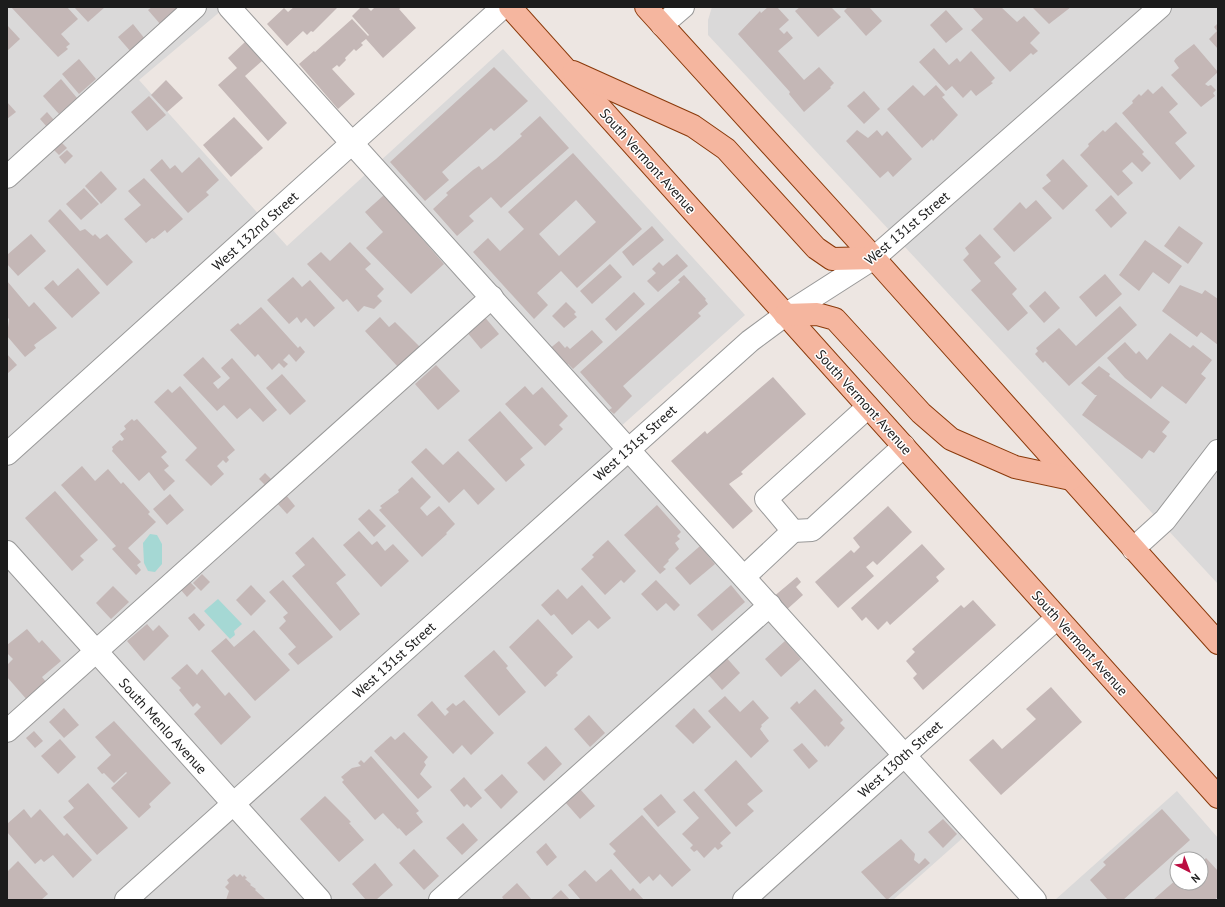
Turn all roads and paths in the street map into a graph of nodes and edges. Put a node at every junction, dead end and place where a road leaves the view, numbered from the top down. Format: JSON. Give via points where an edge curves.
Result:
{"nodes":[{"id":1,"x":195,"y":7,"type":"edge"},
{"id":2,"x":229,"y":7,"type":"edge"},
{"id":3,"x":503,"y":7,"type":"edge"},
{"id":4,"x":510,"y":7,"type":"edge"},
{"id":5,"x":646,"y":7,"type":"edge"},
{"id":6,"x":683,"y":7,"type":"edge"},
{"id":7,"x":1160,"y":7,"type":"edge"},
{"id":8,"x":662,"y":25,"type":"junction"},
{"id":9,"x":565,"y":68,"type":"junction"},
{"id":10,"x":353,"y":142,"type":"junction"},
{"id":11,"x":7,"y":177,"type":"edge"},
{"id":12,"x":874,"y":258,"type":"junction"},
{"id":13,"x":492,"y":297,"type":"junction"},
{"id":14,"x":785,"y":315,"type":"junction"},
{"id":15,"x":868,"y":407,"type":"junction"},
{"id":16,"x":904,"y":446,"type":"junction"},
{"id":17,"x":629,"y":449,"type":"junction"},
{"id":18,"x":1218,"y":451,"type":"edge"},
{"id":19,"x":7,"y":454,"type":"edge"},
{"id":20,"x":1071,"y":479,"type":"junction"},
{"id":21,"x":793,"y":531,"type":"junction"},
{"id":22,"x":1133,"y":549,"type":"junction"},
{"id":23,"x":7,"y":552,"type":"edge"},
{"id":24,"x":744,"y":577,"type":"junction"},
{"id":25,"x":770,"y":605,"type":"junction"},
{"id":26,"x":1057,"y":618,"type":"junction"},
{"id":27,"x":1218,"y":643,"type":"edge"},
{"id":28,"x":96,"y":651,"type":"junction"},
{"id":29,"x":7,"y":731,"type":"edge"},
{"id":30,"x":905,"y":755,"type":"junction"},
{"id":31,"x":1218,"y":797,"type":"edge"},
{"id":32,"x":234,"y":804,"type":"junction"},
{"id":33,"x":126,"y":900,"type":"edge"},
{"id":34,"x":320,"y":900,"type":"edge"},
{"id":35,"x":440,"y":900,"type":"edge"},
{"id":36,"x":744,"y":900,"type":"edge"},
{"id":37,"x":1035,"y":900,"type":"edge"}],
"edges":[{"from":1,"to":11,"type":"street"},
{"from":2,"to":10,"type":"street"},
{"from":3,"to":10,"type":"street","name":"West 132nd Street"},
{"from":4,"to":9,"type":"main road","name":"South Vermont Avenue"},
{"from":5,"to":8,"type":"main road"},
{"from":6,"to":8,"type":"street"},
{"from":7,"to":12,"type":"street","name":"West 131st Street"},
{"from":8,"to":12,"type":"main road"},
{"from":9,"to":12,"type":"main road","via":[[693,126],[726,149],[816,248],[832,259]]},
{"from":9,"to":14,"type":"main road","name":"South Vermont Avenue"},
{"from":10,"to":13,"type":"street"},
{"from":10,"to":19,"type":"street","name":"West 132nd Street"},
{"from":12,"to":14,"type":"street","name":"West 131st Street"},
{"from":12,"to":20,"type":"main road"},
{"from":13,"to":17,"type":"street"},
{"from":13,"to":28,"type":"street"},
{"from":14,"to":15,"type":"main road","name":"South Vermont Avenue"},
{"from":14,"to":17,"type":"street","name":"West 131st Street","via":[[750,341]]},
{"from":14,"to":20,"type":"main road","via":[[817,314],[835,319],[921,413],[951,439],[1015,466]]},
{"from":15,"to":16,"type":"main road","name":"South Vermont Avenue"},
{"from":15,"to":21,"type":"street","via":[[766,499]]},
{"from":16,"to":21,"type":"street","via":[[812,530]]},
{"from":16,"to":26,"type":"main road","name":"South Vermont Avenue"},
{"from":17,"to":24,"type":"street"},
{"from":17,"to":32,"type":"street","name":"West 131st Street"},
{"from":18,"to":22,"type":"street","via":[[1165,520]]},
{"from":20,"to":22,"type":"main road"},
{"from":21,"to":24,"type":"street"},
{"from":22,"to":27,"type":"main road"},
{"from":23,"to":28,"type":"street","name":"South Menlo Avenue"},
{"from":24,"to":25,"type":"street"},
{"from":25,"to":30,"type":"street"},
{"from":25,"to":35,"type":"street"},
{"from":26,"to":30,"type":"street","name":"West 130th Street"},
{"from":26,"to":31,"type":"main road","name":"South Vermont Avenue"},
{"from":28,"to":29,"type":"street"},
{"from":28,"to":32,"type":"street","name":"South Menlo Avenue"},
{"from":30,"to":36,"type":"street","name":"West 130th Street"},
{"from":30,"to":37,"type":"street"},
{"from":32,"to":33,"type":"street","name":"West 131st Street"},
{"from":32,"to":34,"type":"street","name":"South Menlo Avenue"}]}
